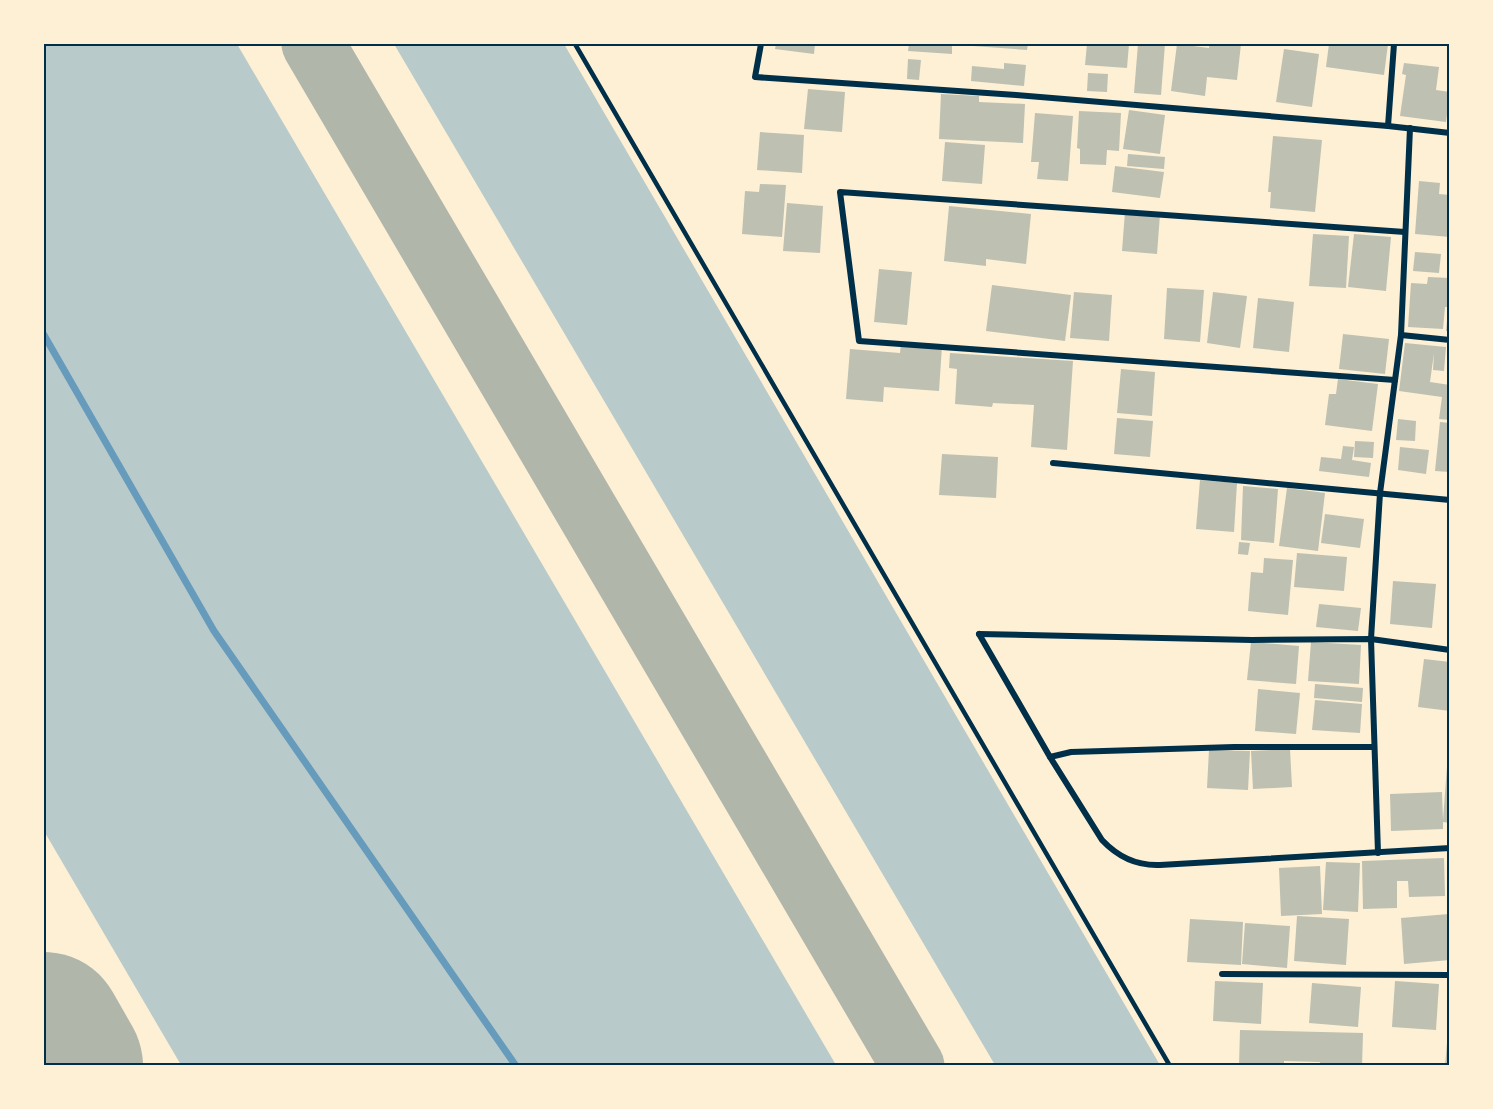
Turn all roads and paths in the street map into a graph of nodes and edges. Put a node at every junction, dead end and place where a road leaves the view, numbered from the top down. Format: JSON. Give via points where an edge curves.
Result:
{"nodes":[{"id":1,"x":575,"y":44,"type":"edge"},
{"id":2,"x":761,"y":44,"type":"edge"},
{"id":3,"x":1394,"y":44,"type":"edge"},
{"id":4,"x":1388,"y":126,"type":"junction"},
{"id":5,"x":1410,"y":128,"type":"junction"},
{"id":6,"x":1449,"y":133,"type":"edge"},
{"id":7,"x":1406,"y":232,"type":"junction"},
{"id":8,"x":1401,"y":335,"type":"junction"},
{"id":9,"x":1449,"y":340,"type":"edge"},
{"id":10,"x":1395,"y":380,"type":"junction"},
{"id":11,"x":1053,"y":463,"type":"dead end"},
{"id":12,"x":1380,"y":493,"type":"junction"},
{"id":13,"x":1449,"y":500,"type":"edge"},
{"id":14,"x":1371,"y":639,"type":"junction"},
{"id":15,"x":1449,"y":650,"type":"edge"},
{"id":16,"x":1374,"y":747,"type":"junction"},
{"id":17,"x":1050,"y":757,"type":"junction"},
{"id":18,"x":1449,"y":848,"type":"edge"},
{"id":19,"x":1378,"y":853,"type":"junction"},
{"id":20,"x":1222,"y":974,"type":"dead end"},
{"id":21,"x":1449,"y":975,"type":"edge"},
{"id":22,"x":1170,"y":1065,"type":"edge"}],
"edges":[{"from":1,"to":22,"type":"lane"},
{"from":2,"to":4,"type":"street","via":[[755,77]]},
{"from":3,"to":4,"type":"street"},
{"from":4,"to":5,"type":"street"},
{"from":5,"to":6,"type":"street"},
{"from":5,"to":7,"type":"street"},
{"from":7,"to":8,"type":"street"},
{"from":7,"to":10,"type":"street","via":[[840,192],[859,341]]},
{"from":8,"to":9,"type":"street"},
{"from":8,"to":10,"type":"street"},
{"from":10,"to":12,"type":"street"},
{"from":11,"to":12,"type":"street"},
{"from":12,"to":13,"type":"street"},
{"from":12,"to":14,"type":"street"},
{"from":14,"to":15,"type":"street"},
{"from":14,"to":16,"type":"street"},
{"from":14,"to":17,"type":"street","via":[[979,634]]},
{"from":16,"to":17,"type":"street","via":[[1071,752]]},
{"from":16,"to":19,"type":"street"},
{"from":17,"to":19,"type":"street","via":[[1102,840],[1119,855],[1139,864]]},
{"from":18,"to":19,"type":"street"},
{"from":20,"to":21,"type":"street"}]}
